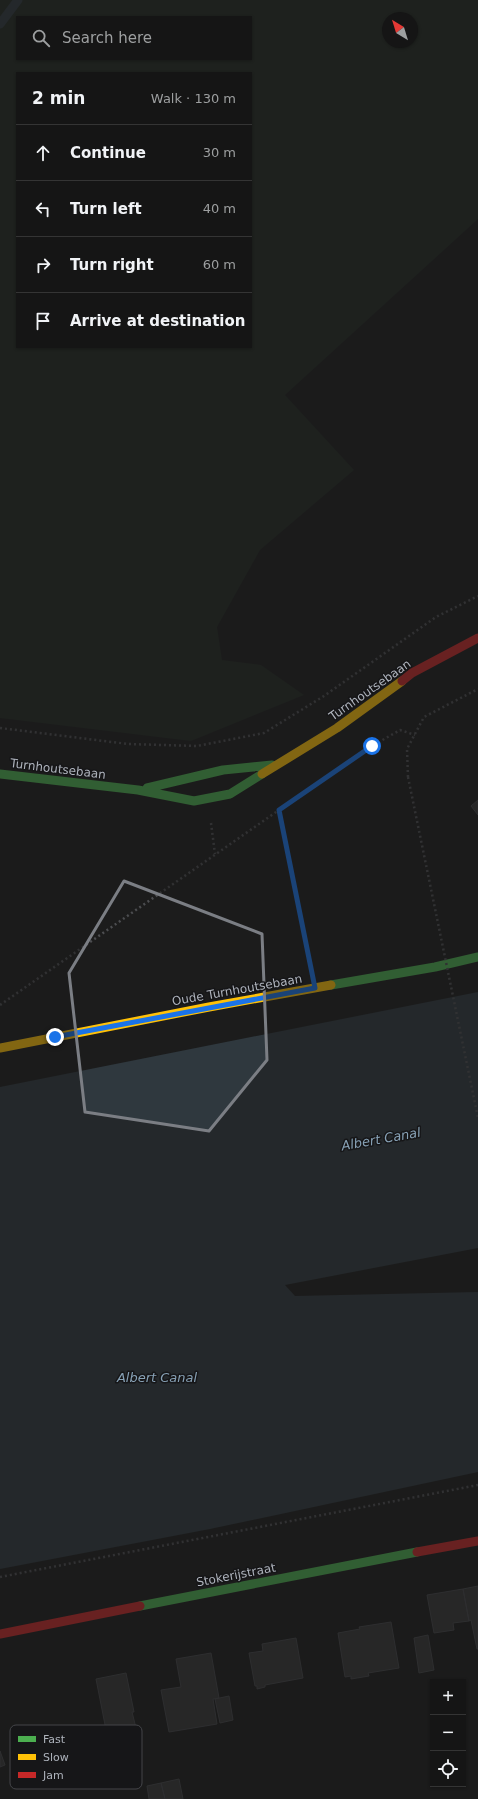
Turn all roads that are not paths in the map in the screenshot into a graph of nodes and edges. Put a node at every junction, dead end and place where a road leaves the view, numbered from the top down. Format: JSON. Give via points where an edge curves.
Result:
{"nodes":[{"id":1,"x":478,"y":638,"type":"edge"},
{"id":2,"x":278,"y":764,"type":"junction"},
{"id":3,"x":0,"y":774,"type":"edge"},
{"id":4,"x":138,"y":790,"type":"junction"},
{"id":5,"x":478,"y":957,"type":"edge"},
{"id":6,"x":0,"y":1048,"type":"edge"},
{"id":7,"x":478,"y":1541,"type":"edge"},
{"id":8,"x":0,"y":1634,"type":"edge"}],
"edges":[{"from":1,"to":2,"type":"street","name":"Turnhoutsebaan","via":[[412,673],[337,728]]},
{"from":2,"to":4,"type":"street","name":"Turnhoutsebaan","via":[[223,770]]},
{"from":2,"to":4,"type":"street","name":"Turnhoutsebaan","via":[[230,794],[207,800],[194,801]]},
{"from":3,"to":4,"type":"street","name":"Turnhoutsebaan"},
{"from":5,"to":6,"type":"street","name":"Oude Turnhoutsebaan"},
{"from":7,"to":8,"type":"street","name":"Stokerijstraat"}]}
